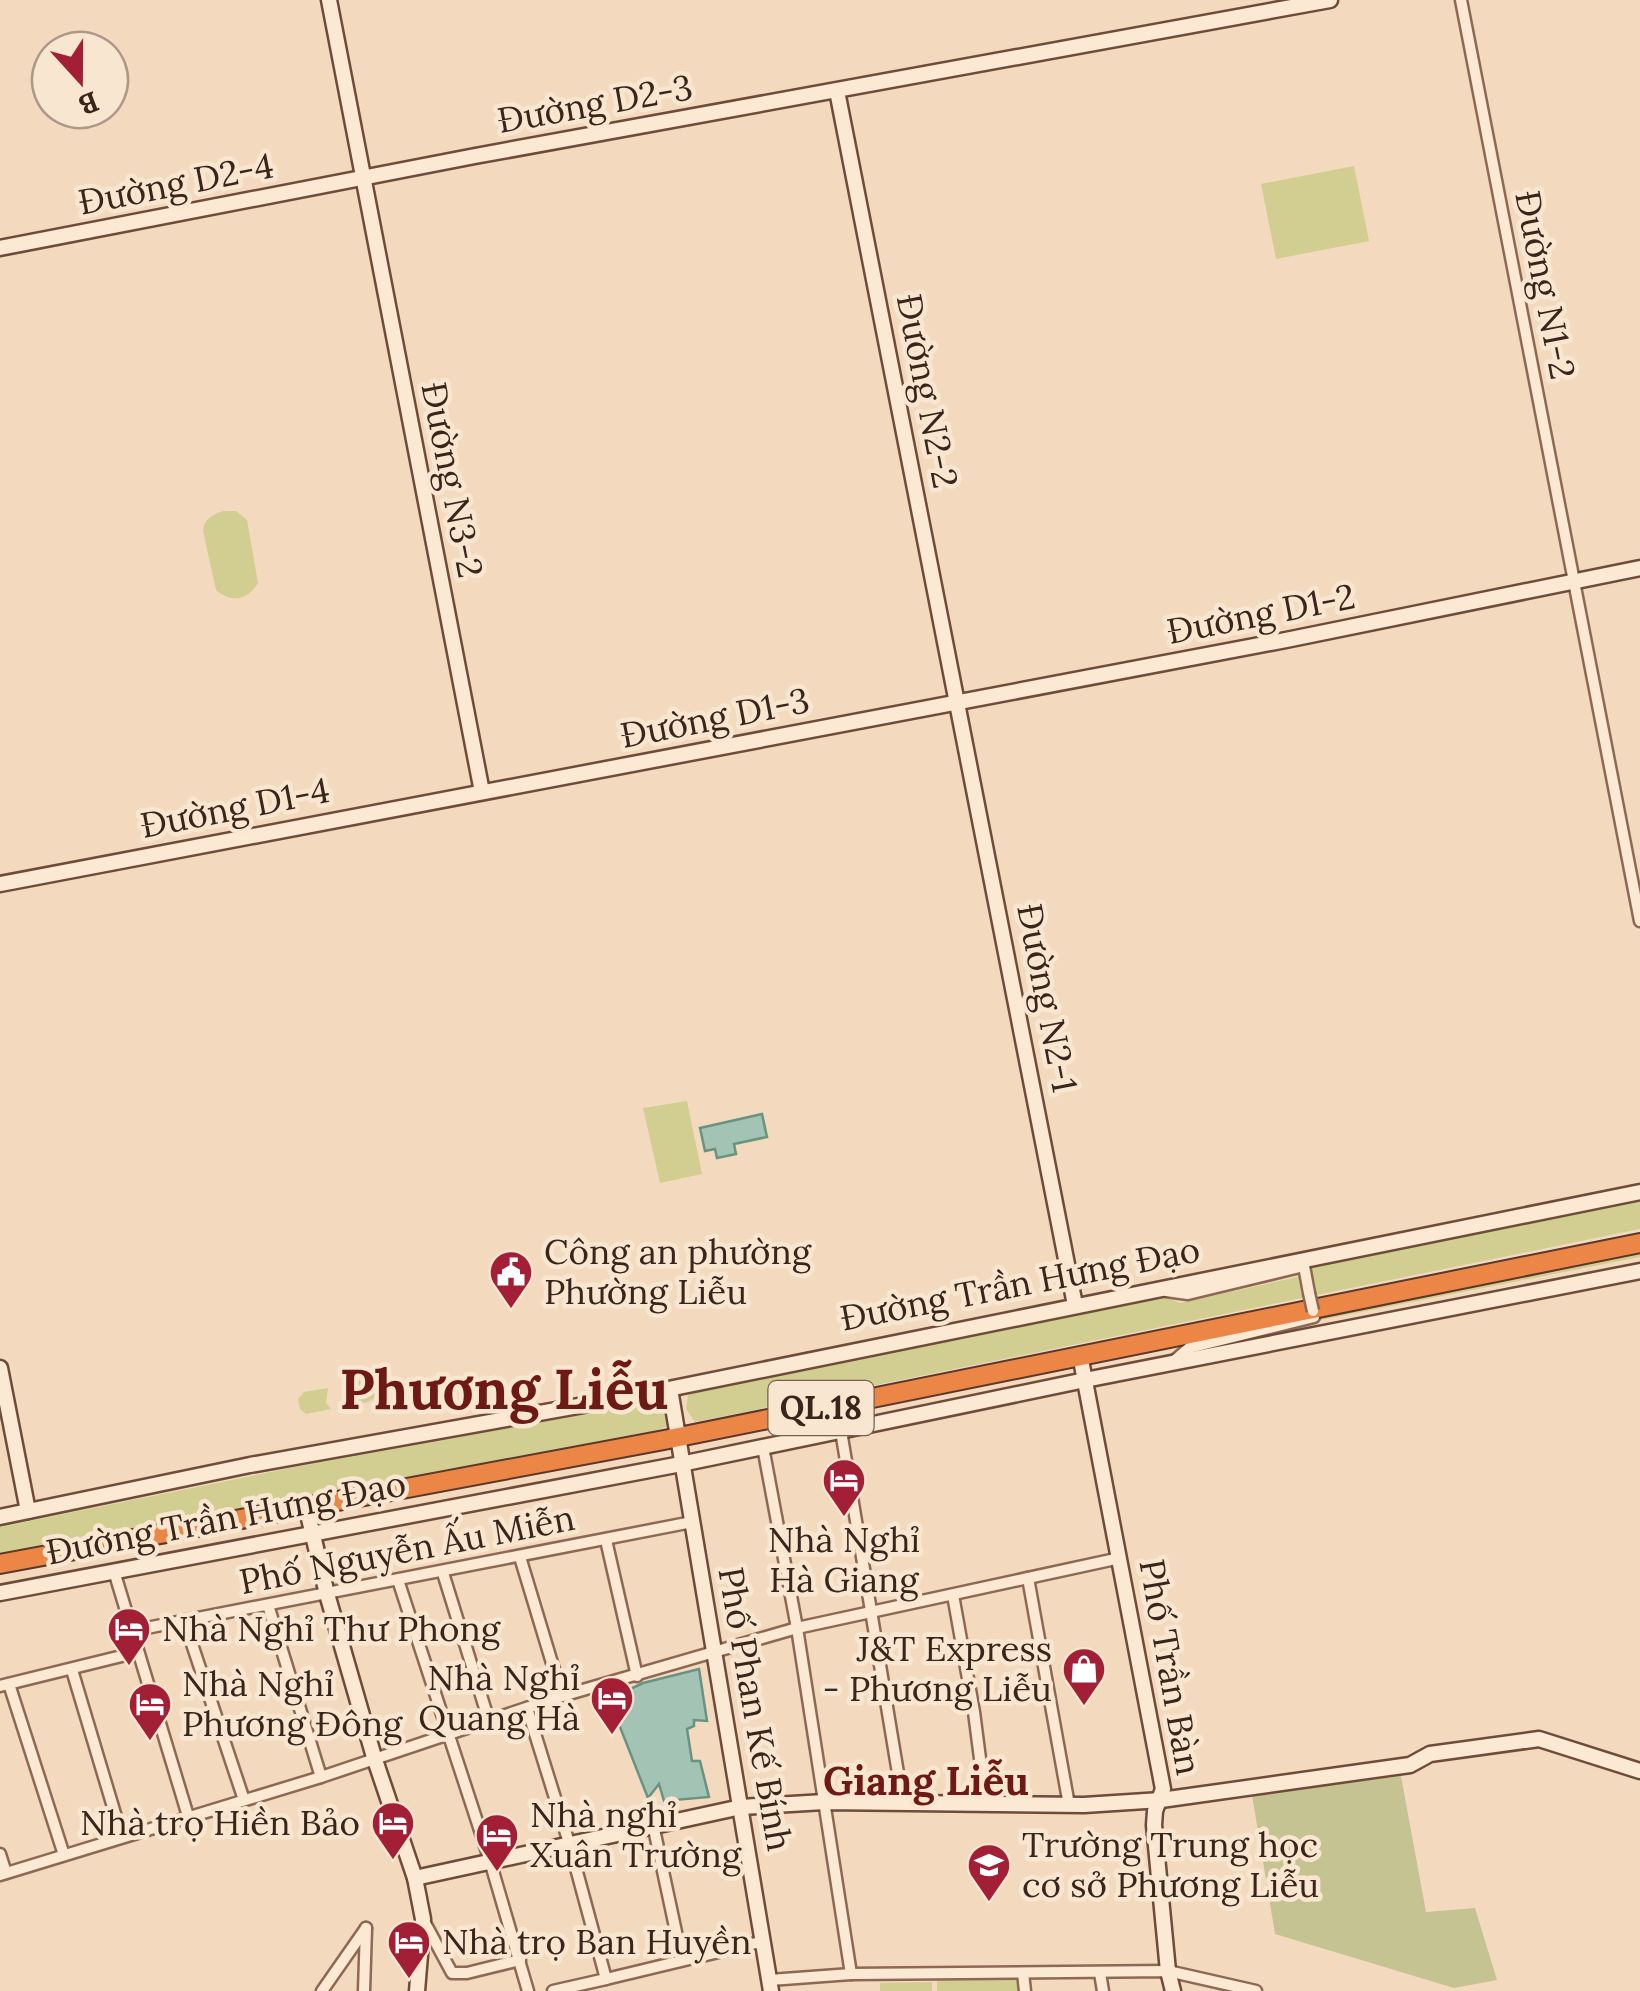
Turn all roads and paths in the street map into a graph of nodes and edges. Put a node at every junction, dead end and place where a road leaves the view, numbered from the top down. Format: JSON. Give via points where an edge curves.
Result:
{"nodes":[{"id":1,"x":329,"y":0,"type":"edge"},
{"id":2,"x":1330,"y":0,"type":"edge"},
{"id":3,"x":1462,"y":0,"type":"edge"},
{"id":4,"x":837,"y":91,"type":"junction"},
{"id":5,"x":364,"y":180,"type":"junction"},
{"id":6,"x":0,"y":248,"type":"edge"},
{"id":7,"x":1640,"y":568,"type":"edge"},
{"id":8,"x":1573,"y":580,"type":"junction"},
{"id":9,"x":959,"y":702,"type":"junction"},
{"id":10,"x":482,"y":792,"type":"junction"},
{"id":11,"x":0,"y":884,"type":"edge"},
{"id":12,"x":1640,"y":922,"type":"edge"},
{"id":13,"x":1640,"y":1192,"type":"edge"},
{"id":14,"x":1640,"y":1243,"type":"edge"},
{"id":15,"x":1640,"y":1270,"type":"edge"},
{"id":16,"x":1158,"y":1290,"type":"junction"},
{"id":17,"x":1076,"y":1306,"type":"junction"},
{"id":18,"x":1080,"y":1354,"type":"junction"},
{"id":19,"x":1171,"y":1364,"type":"junction"},
{"id":20,"x":0,"y":1368,"type":"edge"},
{"id":21,"x":1086,"y":1380,"type":"junction"},
{"id":22,"x":670,"y":1389,"type":"junction"},
{"id":23,"x":841,"y":1430,"type":"junction"},
{"id":24,"x":679,"y":1437,"type":"junction"},
{"id":25,"x":763,"y":1447,"type":"junction"},
{"id":26,"x":682,"y":1464,"type":"junction"},
{"id":27,"x":306,"y":1506,"type":"junction"},
{"id":28,"x":28,"y":1511,"type":"junction"},
{"id":29,"x":0,"y":1516,"type":"edge"},
{"id":30,"x":692,"y":1522,"type":"junction"},
{"id":31,"x":311,"y":1536,"type":"junction"},
{"id":32,"x":606,"y":1540,"type":"junction"},
{"id":33,"x":520,"y":1557,"type":"junction"},
{"id":34,"x":1120,"y":1558,"type":"junction"},
{"id":35,"x":0,"y":1564,"type":"edge"},
{"id":36,"x":114,"y":1571,"type":"junction"},
{"id":37,"x":443,"y":1573,"type":"junction"},
{"id":38,"x":1028,"y":1578,"type":"junction"},
{"id":39,"x":398,"y":1580,"type":"junction"},
{"id":40,"x":0,"y":1594,"type":"edge"},
{"id":41,"x":327,"y":1594,"type":"junction"},
{"id":42,"x":953,"y":1595,"type":"junction"},
{"id":43,"x":268,"y":1604,"type":"junction"},
{"id":44,"x":873,"y":1612,"type":"junction"},
{"id":45,"x":184,"y":1620,"type":"junction"},
{"id":46,"x":797,"y":1628,"type":"junction"},
{"id":47,"x":132,"y":1631,"type":"junction"},
{"id":48,"x":138,"y":1652,"type":"junction"},
{"id":49,"x":716,"y":1652,"type":"junction"},
{"id":50,"x":72,"y":1670,"type":"junction"},
{"id":51,"x":637,"y":1676,"type":"junction"},
{"id":52,"x":4,"y":1685,"type":"edge"},
{"id":53,"x":562,"y":1696,"type":"junction"},
{"id":54,"x":526,"y":1708,"type":"junction"},
{"id":55,"x":490,"y":1722,"type":"junction"},
{"id":56,"x":449,"y":1734,"type":"junction"},
{"id":57,"x":374,"y":1757,"type":"junction"},
{"id":58,"x":1640,"y":1771,"type":"edge"},
{"id":59,"x":321,"y":1776,"type":"junction"},
{"id":60,"x":244,"y":1800,"type":"junction"},
{"id":61,"x":1161,"y":1800,"type":"junction"},
{"id":62,"x":824,"y":1802,"type":"junction"},
{"id":63,"x":903,"y":1803,"type":"junction"},
{"id":64,"x":1069,"y":1805,"type":"junction"},
{"id":65,"x":986,"y":1806,"type":"junction"},
{"id":66,"x":741,"y":1808,"type":"junction"},
{"id":67,"x":188,"y":1816,"type":"junction"},
{"id":68,"x":654,"y":1829,"type":"junction"},
{"id":69,"x":122,"y":1838,"type":"junction"},
{"id":70,"x":570,"y":1846,"type":"junction"},
{"id":71,"x":0,"y":1854,"type":"edge"},
{"id":72,"x":64,"y":1855,"type":"junction"},
{"id":73,"x":490,"y":1861,"type":"junction"},
{"id":74,"x":3,"y":1874,"type":"edge"},
{"id":75,"x":415,"y":1878,"type":"junction"},
{"id":76,"x":423,"y":1919,"type":"junction"},
{"id":77,"x":764,"y":1942,"type":"junction"},
{"id":78,"x":520,"y":1960,"type":"junction"},
{"id":79,"x":682,"y":1960,"type":"junction"},
{"id":80,"x":1168,"y":1971,"type":"junction"},
{"id":81,"x":1023,"y":1973,"type":"junction"},
{"id":82,"x":1100,"y":1973,"type":"junction"},
{"id":83,"x":850,"y":1974,"type":"junction"},
{"id":84,"x":606,"y":1979,"type":"junction"},
{"id":85,"x":771,"y":1986,"type":"edge"},
{"id":86,"x":322,"y":1991,"type":"edge"},
{"id":87,"x":364,"y":1991,"type":"edge"},
{"id":88,"x":417,"y":1991,"type":"edge"},
{"id":89,"x":528,"y":1991,"type":"edge"},
{"id":90,"x":553,"y":1991,"type":"edge"},
{"id":91,"x":1025,"y":1991,"type":"edge"},
{"id":92,"x":1103,"y":1991,"type":"edge"},
{"id":93,"x":1173,"y":1991,"type":"edge"},
{"id":94,"x":1254,"y":1991,"type":"edge"}],
"edges":[{"from":1,"to":5,"type":"street","name":"Đường N3-2"},
{"from":2,"to":4,"type":"street","name":"Đường D2-3"},
{"from":3,"to":8,"type":"street","name":"Đường N1-2"},
{"from":4,"to":5,"type":"street","name":"Đường D2-3"},
{"from":4,"to":9,"type":"street","name":"Đường N2-2"},
{"from":5,"to":6,"type":"street","name":"Đường D2-4"},
{"from":5,"to":10,"type":"street","name":"Đường N3-2"},
{"from":7,"to":8,"type":"street","name":"Đường D1-2"},
{"from":8,"to":9,"type":"street","name":"Đường D1-2"},
{"from":8,"to":12,"type":"street","name":"Đường N1-2"},
{"from":9,"to":10,"type":"street","name":"Đường D1-3"},
{"from":9,"to":17,"type":"street","name":"Đường N2-1"},
{"from":10,"to":11,"type":"street","name":"Đường D1-4"},
{"from":13,"to":16,"type":"street","name":"Đường Trần Hưng Đạo"},
{"from":14,"to":18,"type":"highway","name":"Đường Trần Hưng Đạo","number":"QL.18"},
{"from":15,"to":19,"type":"street","name":"Đường Trần Hưng Đạo"},
{"from":16,"to":17,"type":"street","name":"Đường Trần Hưng Đạo"},
{"from":16,"to":19,"type":"street","bridge":true,"via":[[1188,1294],[1304,1266],[1314,1318],[1189,1348]]},
{"from":17,"to":22,"type":"street","name":"Đường Trần Hưng Đạo"},
{"from":18,"to":21,"type":"street","name":"Phố Trần Bàn"},
{"from":18,"to":24,"type":"highway","name":"Đường Trần Hưng Đạo","number":"QL.18"},
{"from":19,"to":21,"type":"street","name":"Đường Trần Hưng Đạo"},
{"from":20,"to":28,"type":"street"},
{"from":21,"to":23,"type":"street","name":"Đường Trần Hưng Đạo"},
{"from":21,"to":34,"type":"street","name":"Phố Trần Bàn"},
{"from":22,"to":24,"type":"street","name":"Phố Phan Kế Bính"},
{"from":22,"to":28,"type":"street","name":"Đường Trần Hưng Đạo"},
{"from":23,"to":25,"type":"street","name":"Đường Trần Hưng Đạo"},
{"from":23,"to":44,"type":"street"},
{"from":24,"to":26,"type":"street","name":"Phố Phan Kế Bính"},
{"from":24,"to":27,"type":"highway","name":"Đường Trần Hưng Đạo","number":"QL.18"},
{"from":25,"to":26,"type":"street","name":"Đường Trần Hưng Đạo"},
{"from":25,"to":46,"type":"street"},
{"from":26,"to":30,"type":"street","name":"Phố Phan Kế Bính"},
{"from":26,"to":31,"type":"street","name":"Đường Trần Hưng Đạo"},
{"from":27,"to":31,"type":"street"},
{"from":27,"to":35,"type":"highway","name":"Đường Trần Hưng Đạo","number":"QL.18"},
{"from":28,"to":29,"type":"street","name":"Đường Trần Hưng Đạo"},
{"from":30,"to":32,"type":"street","name":"Phố Nguyễn Ấu Miễn"},
{"from":30,"to":49,"type":"street","name":"Phố Phan Kế Bính"},
{"from":31,"to":36,"type":"street","name":"Đường Trần Hưng Đạo"},
{"from":31,"to":41,"type":"street"},
{"from":32,"to":33,"type":"street","name":"Phố Nguyễn Ấu Miễn"},
{"from":32,"to":51,"type":"street"},
{"from":33,"to":37,"type":"street","name":"Phố Nguyễn Ấu Miễn"},
{"from":33,"to":53,"type":"street"},
{"from":34,"to":38,"type":"street"},
{"from":34,"to":61,"type":"street","name":"Phố Trần Bàn"},
{"from":36,"to":40,"type":"street","name":"Đường Trần Hưng Đạo"},
{"from":36,"to":47,"type":"street"},
{"from":37,"to":39,"type":"street","name":"Phố Nguyễn Ấu Miễn"},
{"from":37,"to":55,"type":"street"},
{"from":38,"to":42,"type":"street"},
{"from":38,"to":64,"type":"street"},
{"from":39,"to":41,"type":"street","name":"Phố Nguyễn Ấu Miễn"},
{"from":39,"to":56,"type":"street"},
{"from":41,"to":43,"type":"street","name":"Phố Nguyễn Ấu Miễn"},
{"from":41,"to":57,"type":"street"},
{"from":42,"to":44,"type":"street"},
{"from":42,"to":65,"type":"street"},
{"from":43,"to":45,"type":"street","name":"Phố Nguyễn Ấu Miễn"},
{"from":43,"to":59,"type":"street"},
{"from":44,"to":46,"type":"street"},
{"from":44,"to":63,"type":"street"},
{"from":45,"to":47,"type":"street","name":"Phố Nguyễn Ấu Miễn"},
{"from":45,"to":60,"type":"street"},
{"from":46,"to":49,"type":"street"},
{"from":46,"to":62,"type":"street"},
{"from":47,"to":48,"type":"street"},
{"from":48,"to":50,"type":"street"},
{"from":48,"to":67,"type":"street"},
{"from":49,"to":51,"type":"street"},
{"from":49,"to":66,"type":"street","name":"Phố Phan Kế Bính"},
{"from":50,"to":52,"type":"street"},
{"from":50,"to":69,"type":"street"},
{"from":51,"to":53,"type":"street"},
{"from":52,"to":72,"type":"street"},
{"from":53,"to":54,"type":"street"},
{"from":54,"to":55,"type":"street"},
{"from":54,"to":70,"type":"street"},
{"from":55,"to":56,"type":"street"},
{"from":56,"to":57,"type":"street"},
{"from":56,"to":73,"type":"street"},
{"from":57,"to":59,"type":"street"},
{"from":57,"to":75,"type":"street"},
{"from":58,"to":61,"type":"street","via":[[1538,1740]]},
{"from":59,"to":60,"type":"street"},
{"from":60,"to":67,"type":"street"},
{"from":61,"to":64,"type":"street"},
{"from":61,"to":80,"type":"street","name":"Phố Trần Bàn","via":[[1154,1825]]},
{"from":62,"to":63,"type":"street"},
{"from":62,"to":66,"type":"street"},
{"from":62,"to":83,"type":"street"},
{"from":63,"to":65,"type":"street"},
{"from":64,"to":65,"type":"street"},
{"from":66,"to":68,"type":"street"},
{"from":66,"to":77,"type":"street","name":"Phố Phan Kế Bính"},
{"from":67,"to":69,"type":"street"},
{"from":68,"to":70,"type":"street"},
{"from":68,"to":79,"type":"street"},
{"from":69,"to":72,"type":"street"},
{"from":70,"to":73,"type":"street"},
{"from":70,"to":84,"type":"street"},
{"from":71,"to":74,"type":"street"},
{"from":72,"to":74,"type":"street"},
{"from":73,"to":75,"type":"street"},
{"from":73,"to":78,"type":"street"},
{"from":75,"to":76,"type":"street"},
{"from":76,"to":78,"type":"street","via":[[452,1973]]},
{"from":76,"to":88,"type":"street"},
{"from":77,"to":79,"type":"street"},
{"from":77,"to":85,"type":"street","name":"Phố Phan Kế Bính"},
{"from":78,"to":89,"type":"street"},
{"from":79,"to":84,"type":"street"},
{"from":80,"to":82,"type":"street"},
{"from":80,"to":93,"type":"street","name":"Phố Trần Bàn"},
{"from":80,"to":94,"type":"street"},
{"from":81,"to":82,"type":"street"},
{"from":81,"to":83,"type":"street"},
{"from":81,"to":91,"type":"street"},
{"from":82,"to":92,"type":"street"},
{"from":83,"to":85,"type":"street"},
{"from":84,"to":90,"type":"street"},
{"from":86,"to":87,"type":"street","via":[[366,1928]]}]}
